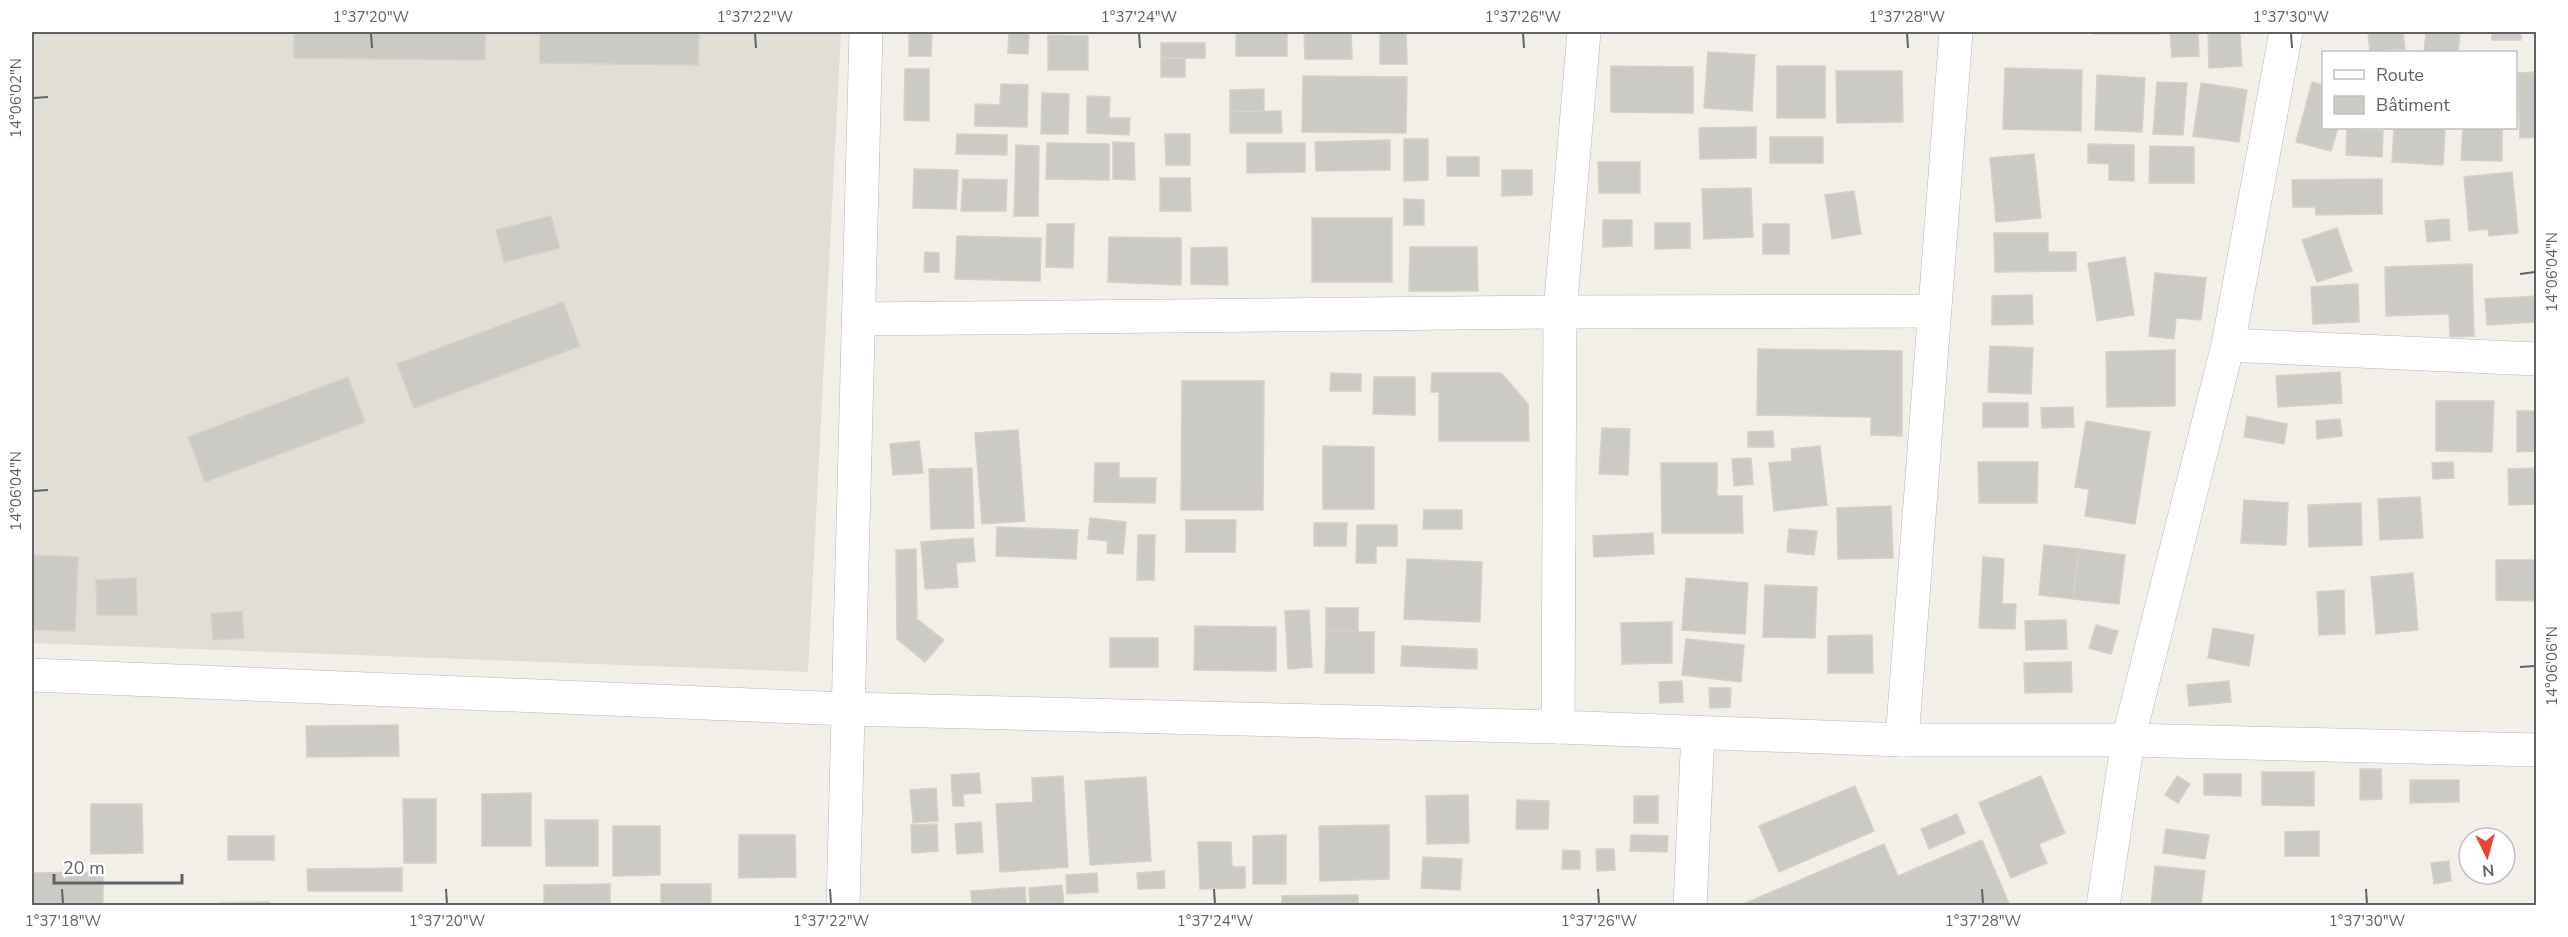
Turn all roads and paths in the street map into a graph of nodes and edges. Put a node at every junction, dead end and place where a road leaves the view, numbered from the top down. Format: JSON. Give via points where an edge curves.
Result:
{"nodes":[{"id":1,"x":866,"y":32,"type":"edge"},
{"id":2,"x":1584,"y":32,"type":"edge"},
{"id":3,"x":1956,"y":32,"type":"edge"},
{"id":4,"x":2286,"y":32,"type":"edge"},
{"id":5,"x":1934,"y":311,"type":"junction"},
{"id":6,"x":1560,"y":312,"type":"junction"},
{"id":7,"x":859,"y":319,"type":"junction"},
{"id":8,"x":2228,"y":345,"type":"junction"},
{"id":9,"x":2536,"y":360,"type":"edge"},
{"id":10,"x":32,"y":675,"type":"edge"},
{"id":11,"x":848,"y":710,"type":"junction"},
{"id":12,"x":1558,"y":727,"type":"junction"},
{"id":13,"x":1698,"y":732,"type":"junction"},
{"id":14,"x":1902,"y":740,"type":"junction"},
{"id":15,"x":2128,"y":740,"type":"junction"},
{"id":16,"x":2536,"y":750,"type":"edge"},
{"id":17,"x":843,"y":906,"type":"edge"},
{"id":18,"x":1690,"y":906,"type":"edge"},
{"id":19,"x":2103,"y":906,"type":"edge"}],
"edges":[{"from":1,"to":7,"type":"street"},
{"from":2,"to":6,"type":"street"},
{"from":3,"to":5,"type":"street"},
{"from":4,"to":8,"type":"street"},
{"from":5,"to":6,"type":"street"},
{"from":5,"to":14,"type":"street"},
{"from":6,"to":7,"type":"street"},
{"from":6,"to":12,"type":"street"},
{"from":7,"to":11,"type":"street"},
{"from":8,"to":9,"type":"street"},
{"from":8,"to":15,"type":"street"},
{"from":10,"to":11,"type":"street"},
{"from":11,"to":12,"type":"street"},
{"from":11,"to":17,"type":"street"},
{"from":12,"to":13,"type":"street"},
{"from":13,"to":14,"type":"street"},
{"from":13,"to":18,"type":"street"},
{"from":14,"to":15,"type":"street"},
{"from":15,"to":16,"type":"street"},
{"from":15,"to":19,"type":"street"}]}
